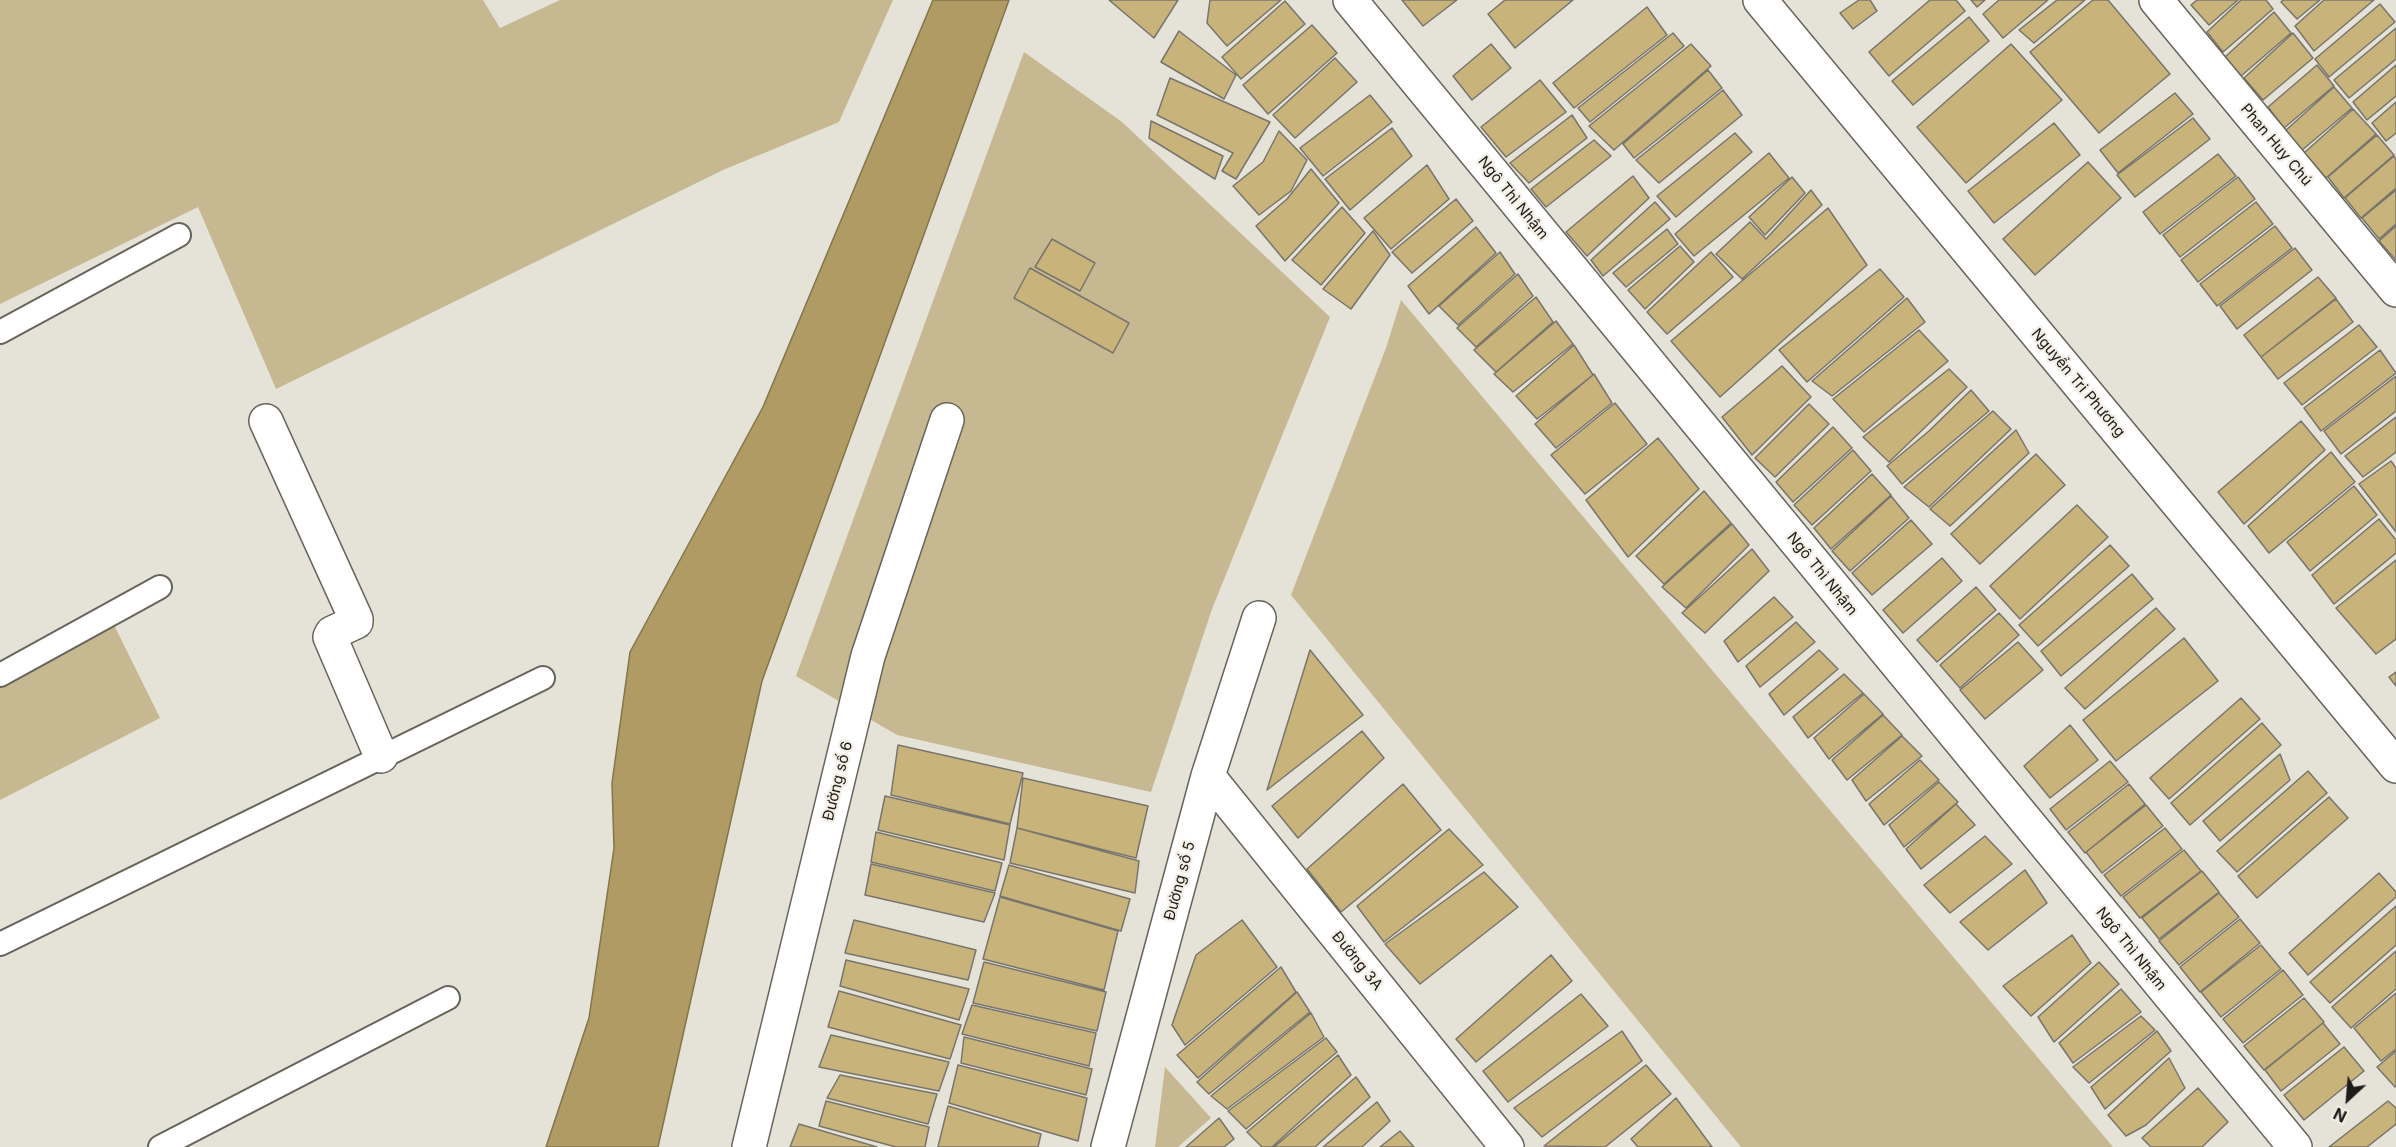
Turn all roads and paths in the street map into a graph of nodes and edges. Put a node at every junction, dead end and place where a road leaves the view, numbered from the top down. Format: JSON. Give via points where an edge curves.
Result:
{"nodes":[{"id":1,"x":1350,"y":0,"type":"edge"},
{"id":2,"x":1760,"y":0,"type":"edge"},
{"id":3,"x":2156,"y":0,"type":"edge"},
{"id":4,"x":179,"y":235,"type":"dead end"},
{"id":5,"x":2396,"y":290,"type":"edge"},
{"id":6,"x":0,"y":332,"type":"edge"},
{"id":7,"x":947,"y":420,"type":"dead end"},
{"id":8,"x":266,"y":421,"type":"dead end"},
{"id":9,"x":160,"y":587,"type":"dead end"},
{"id":10,"x":1258,"y":618,"type":"dead end"},
{"id":11,"x":0,"y":675,"type":"edge"},
{"id":12,"x":543,"y":678,"type":"dead end"},
{"id":13,"x":381,"y":756,"type":"junction"},
{"id":14,"x":2396,"y":766,"type":"edge"},
{"id":15,"x":1208,"y":776,"type":"junction"},
{"id":16,"x":0,"y":944,"type":"edge"},
{"id":17,"x":448,"y":998,"type":"dead end"},
{"id":18,"x":160,"y":1147,"type":"edge"},
{"id":19,"x":748,"y":1147,"type":"edge"},
{"id":20,"x":1108,"y":1147,"type":"edge"},
{"id":21,"x":1507,"y":1147,"type":"edge"},
{"id":22,"x":2295,"y":1147,"type":"edge"}],
"edges":[{"from":1,"to":22,"type":"street","name":"Ngô Thì Nhậm"},
{"from":2,"to":14,"type":"street","name":"Nguyển Tri Phương"},
{"from":3,"to":5,"type":"street","name":"Phan Huy Chú"},
{"from":4,"to":6,"type":"lane"},
{"from":7,"to":19,"type":"street","name":"Đường số 6","via":[[868,656]]},
{"from":8,"to":13,"type":"street","via":[[356,619],[330,637]]},
{"from":9,"to":11,"type":"lane"},
{"from":10,"to":15,"type":"street","name":"Đường số 5"},
{"from":12,"to":13,"type":"lane"},
{"from":13,"to":16,"type":"lane"},
{"from":15,"to":20,"type":"street","name":"Đường số 5"},
{"from":15,"to":21,"type":"street","name":"Đường 3A"},
{"from":17,"to":18,"type":"lane"}]}
